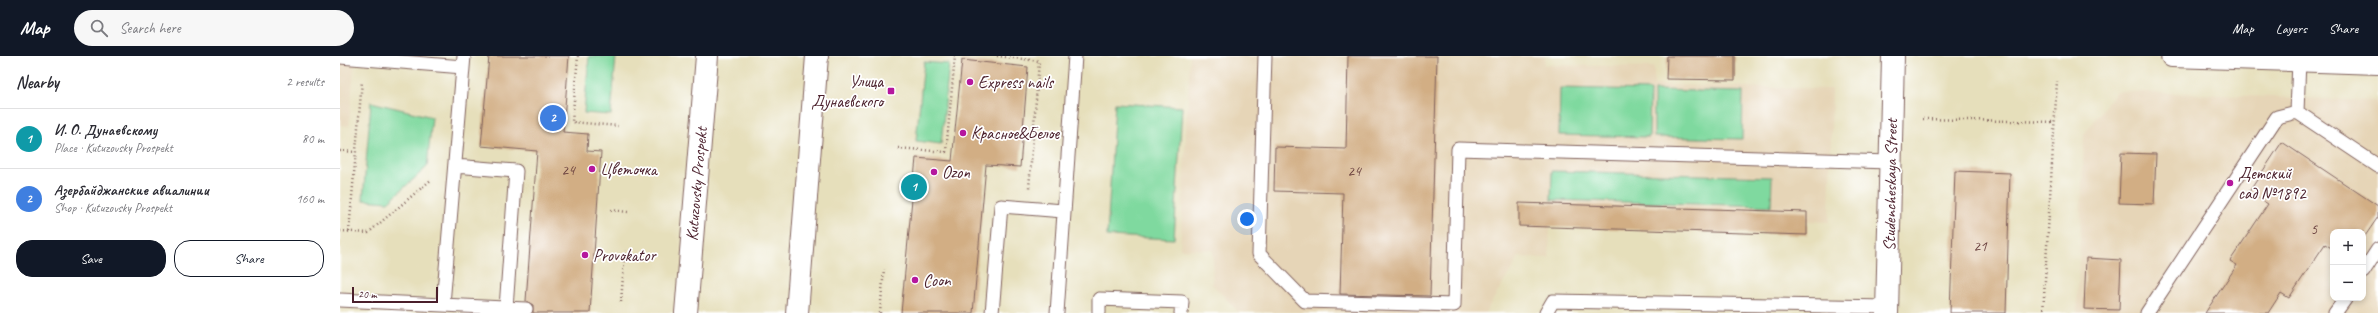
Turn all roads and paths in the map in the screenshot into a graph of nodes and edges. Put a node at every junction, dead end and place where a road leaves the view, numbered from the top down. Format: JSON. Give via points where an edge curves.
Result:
{"nodes":[{"id":1,"x":578,"y":56,"type":"edge"},
{"id":2,"x":707,"y":56,"type":"edge"},
{"id":3,"x":817,"y":56,"type":"edge"},
{"id":4,"x":955,"y":56,"type":"edge"},
{"id":5,"x":997,"y":56,"type":"edge"},
{"id":6,"x":1075,"y":56,"type":"edge"},
{"id":7,"x":1265,"y":56,"type":"edge"},
{"id":8,"x":1893,"y":56,"type":"edge"},
{"id":9,"x":2185,"y":56,"type":"edge"},
{"id":10,"x":340,"y":57,"type":"edge"},
{"id":11,"x":364,"y":59,"type":"junction"},
{"id":12,"x":2299,"y":60,"type":"junction"},
{"id":13,"x":464,"y":62,"type":"edge"},
{"id":14,"x":2378,"y":62,"type":"edge"},
{"id":15,"x":2057,"y":81,"type":"dead end"},
{"id":16,"x":2297,"y":112,"type":"junction"},
{"id":17,"x":1923,"y":118,"type":"dead end"},
{"id":18,"x":2055,"y":122,"type":"junction"},
{"id":19,"x":618,"y":126,"type":"dead end"},
{"id":20,"x":898,"y":148,"type":"dead end"},
{"id":21,"x":340,"y":151,"type":"edge"},
{"id":22,"x":356,"y":152,"type":"junction"},
{"id":23,"x":1890,"y":162,"type":"junction"},
{"id":24,"x":455,"y":166,"type":"junction"},
{"id":25,"x":2378,"y":166,"type":"edge"},
{"id":26,"x":454,"y":180,"type":"junction"},
{"id":27,"x":1027,"y":208,"type":"junction"},
{"id":28,"x":611,"y":210,"type":"dead end"},
{"id":29,"x":1063,"y":211,"type":"junction"},
{"id":30,"x":628,"y":212,"type":"dead end"},
{"id":31,"x":340,"y":231,"type":"edge"},
{"id":32,"x":349,"y":232,"type":"junction"},
{"id":33,"x":2378,"y":249,"type":"edge"},
{"id":34,"x":625,"y":250,"type":"dead end"},
{"id":35,"x":2366,"y":267,"type":"edge"},
{"id":36,"x":884,"y":269,"type":"dead end"},
{"id":37,"x":340,"y":300,"type":"edge"},
{"id":38,"x":2344,"y":301,"type":"edge"},
{"id":39,"x":621,"y":302,"type":"dead end"},
{"id":40,"x":443,"y":304,"type":"junction"},
{"id":41,"x":506,"y":308,"type":"junction"},
{"id":42,"x":526,"y":309,"type":"dead end"},
{"id":43,"x":1746,"y":309,"type":"edge"},
{"id":44,"x":1887,"y":310,"type":"edge"},
{"id":45,"x":686,"y":313,"type":"edge"},
{"id":46,"x":798,"y":313,"type":"edge"},
{"id":47,"x":880,"y":313,"type":"edge"},
{"id":48,"x":992,"y":313,"type":"edge"},
{"id":49,"x":1057,"y":313,"type":"edge"},
{"id":50,"x":1099,"y":313,"type":"edge"},
{"id":51,"x":1181,"y":313,"type":"edge"},
{"id":52,"x":1546,"y":313,"type":"edge"},
{"id":53,"x":2043,"y":313,"type":"edge"},
{"id":54,"x":2147,"y":313,"type":"edge"},
{"id":55,"x":2336,"y":313,"type":"edge"}],
"edges":[{"from":1,"to":19,"type":"path","via":[[572,122]]},
{"from":2,"to":45,"type":"main road","name":"Kutuzovsky Prospekt"},
{"from":3,"to":46,"type":"main road"},
{"from":4,"to":20,"type":"path","via":[[946,152]]},
{"from":5,"to":27,"type":"path","via":[[1039,60]]},
{"from":6,"to":29,"type":"lane"},
{"from":7,"to":23,"type":"lane","via":[[1259,254],[1305,301],[1454,305],[1458,149]]},
{"from":8,"to":23,"type":"main road","name":"Studencheskaya Street"},
{"from":9,"to":12,"type":"main road"},
{"from":10,"to":11,"type":"lane"},
{"from":11,"to":13,"type":"lane"},
{"from":11,"to":22,"type":"path"},
{"from":12,"to":14,"type":"main road"},
{"from":12,"to":16,"type":"lane"},
{"from":13,"to":24,"type":"lane"},
{"from":15,"to":18,"type":"path"},
{"from":16,"to":25,"type":"lane"},
{"from":16,"to":54,"type":"lane","via":[[2277,117]]},
{"from":17,"to":18,"type":"path"},
{"from":18,"to":53,"type":"path"},
{"from":21,"to":22,"type":"path"},
{"from":22,"to":32,"type":"path"},
{"from":23,"to":44,"type":"main road","name":"Studencheskaya Street"},
{"from":24,"to":26,"type":"lane"},
{"from":24,"to":41,"type":"lane","via":[[516,171]]},
{"from":26,"to":32,"type":"path","via":[[432,178],[368,233]]},
{"from":26,"to":40,"type":"lane"},
{"from":27,"to":29,"type":"lane"},
{"from":27,"to":48,"type":"lane","via":[[1001,206]]},
{"from":28,"to":30,"type":"path"},
{"from":29,"to":49,"type":"lane"},
{"from":31,"to":32,"type":"path"},
{"from":33,"to":35,"type":"lane"},
{"from":34,"to":39,"type":"path"},
{"from":36,"to":47,"type":"path"},
{"from":37,"to":40,"type":"lane"},
{"from":38,"to":55,"type":"lane"},
{"from":40,"to":41,"type":"lane"},
{"from":41,"to":42,"type":"lane"},
{"from":43,"to":44,"type":"lane"},
{"from":43,"to":52,"type":"lane","via":[[1553,301]]},
{"from":50,"to":51,"type":"lane","via":[[1099,299],[1182,302]]}]}
